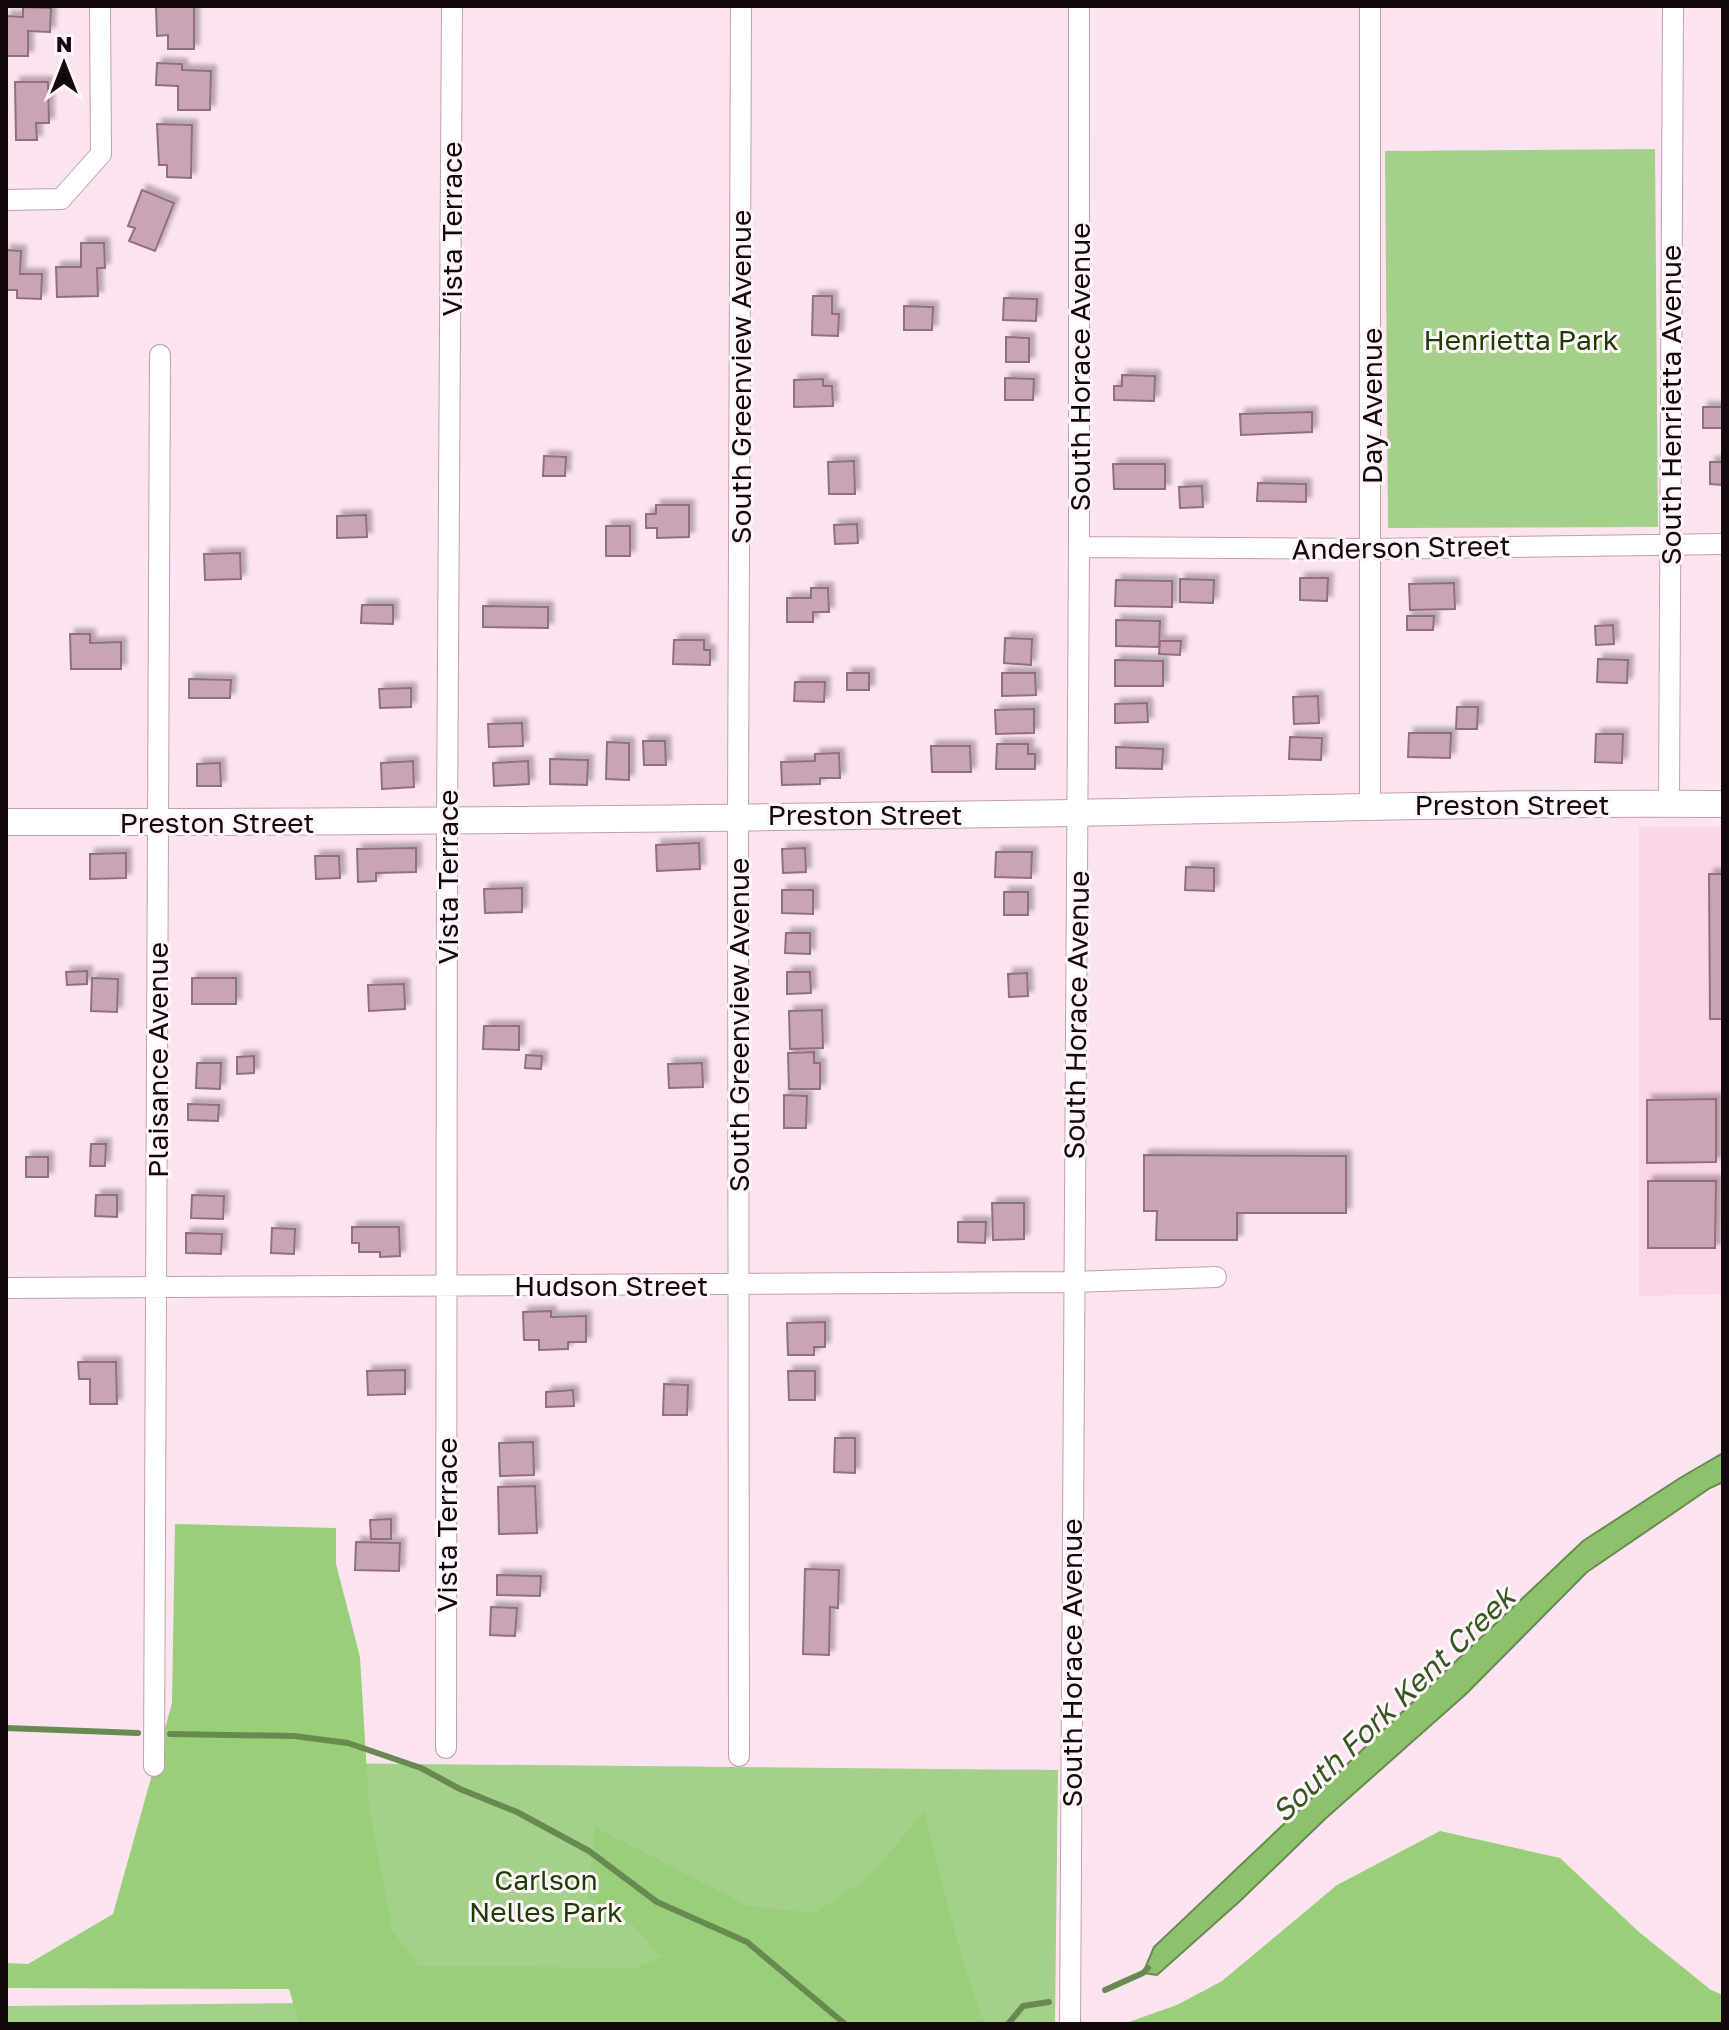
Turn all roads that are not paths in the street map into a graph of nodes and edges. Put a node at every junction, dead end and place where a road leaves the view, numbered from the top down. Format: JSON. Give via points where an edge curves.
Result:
{"nodes":[{"id":1,"x":100,"y":6,"type":"edge"},
{"id":2,"x":452,"y":6,"type":"edge"},
{"id":3,"x":741,"y":6,"type":"edge"},
{"id":4,"x":1079,"y":6,"type":"edge"},
{"id":5,"x":1370,"y":6,"type":"edge"},
{"id":6,"x":1673,"y":6,"type":"edge"},
{"id":7,"x":6,"y":200,"type":"edge"},
{"id":8,"x":160,"y":355,"type":"dead end"},
{"id":9,"x":1669,"y":543,"type":"junction"},
{"id":10,"x":1723,"y":544,"type":"edge"},
{"id":11,"x":1079,"y":547,"type":"junction"},
{"id":12,"x":1371,"y":549,"type":"junction"},
{"id":13,"x":1669,"y":803,"type":"junction"},
{"id":14,"x":1723,"y":804,"type":"edge"},
{"id":15,"x":1370,"y":805,"type":"junction"},
{"id":16,"x":1078,"y":813,"type":"junction"},
{"id":17,"x":738,"y":816,"type":"junction"},
{"id":18,"x":447,"y":821,"type":"junction"},
{"id":19,"x":6,"y":822,"type":"edge"},
{"id":20,"x":157,"y":823,"type":"junction"},
{"id":21,"x":1216,"y":1277,"type":"dead end"},
{"id":22,"x":1073,"y":1282,"type":"junction"},
{"id":23,"x":738,"y":1285,"type":"junction"},
{"id":24,"x":156,"y":1286,"type":"junction"},
{"id":25,"x":447,"y":1286,"type":"junction"},
{"id":26,"x":6,"y":1288,"type":"edge"},
{"id":27,"x":446,"y":1748,"type":"dead end"},
{"id":28,"x":739,"y":1756,"type":"dead end"},
{"id":29,"x":154,"y":1766,"type":"dead end"},
{"id":30,"x":1070,"y":2024,"type":"edge"}],
"edges":[{"from":1,"to":7,"type":"street","via":[[101,154],[61,199]]},
{"from":2,"to":18,"type":"street","name":"Vista Terrace"},
{"from":3,"to":17,"type":"street","name":"South Greenview Avenue"},
{"from":4,"to":11,"type":"street","name":"South Horace Avenue"},
{"from":5,"to":12,"type":"street","name":"Day Avenue"},
{"from":6,"to":9,"type":"street","name":"South Henrietta Avenue"},
{"from":8,"to":20,"type":"street","name":"Plaisance Avenue"},
{"from":9,"to":10,"type":"street","name":"Anderson Street"},
{"from":9,"to":12,"type":"street","name":"Anderson Street"},
{"from":9,"to":13,"type":"street","name":"South Henrietta Avenue"},
{"from":11,"to":12,"type":"street","name":"Anderson Street"},
{"from":11,"to":16,"type":"street","name":"South Horace Avenue"},
{"from":12,"to":15,"type":"street","name":"Day Avenue"},
{"from":13,"to":14,"type":"street","name":"Preston Street"},
{"from":13,"to":15,"type":"street","name":"Preston Street"},
{"from":15,"to":16,"type":"street","name":"Preston Street"},
{"from":16,"to":17,"type":"street","name":"Preston Street"},
{"from":16,"to":22,"type":"street","name":"South Horace Avenue"},
{"from":17,"to":18,"type":"street","name":"Preston Street"},
{"from":17,"to":23,"type":"street","name":"South Greenview Avenue"},
{"from":18,"to":20,"type":"street","name":"Preston Street"},
{"from":18,"to":25,"type":"street","name":"Vista Terrace"},
{"from":19,"to":20,"type":"street","name":"Preston Street"},
{"from":20,"to":24,"type":"street","name":"Plaisance Avenue"},
{"from":21,"to":22,"type":"street","name":"Hudson Street"},
{"from":22,"to":23,"type":"street","name":"Hudson Street"},
{"from":22,"to":30,"type":"street","name":"South Horace Avenue"},
{"from":23,"to":25,"type":"street","name":"Hudson Street"},
{"from":23,"to":28,"type":"street","name":"South Greenview Avenue"},
{"from":24,"to":25,"type":"street","name":"Hudson Street"},
{"from":24,"to":26,"type":"street","name":"Hudson Street"},
{"from":24,"to":29,"type":"street","name":"Plaisance Avenue"},
{"from":25,"to":27,"type":"street","name":"Vista Terrace"}]}
